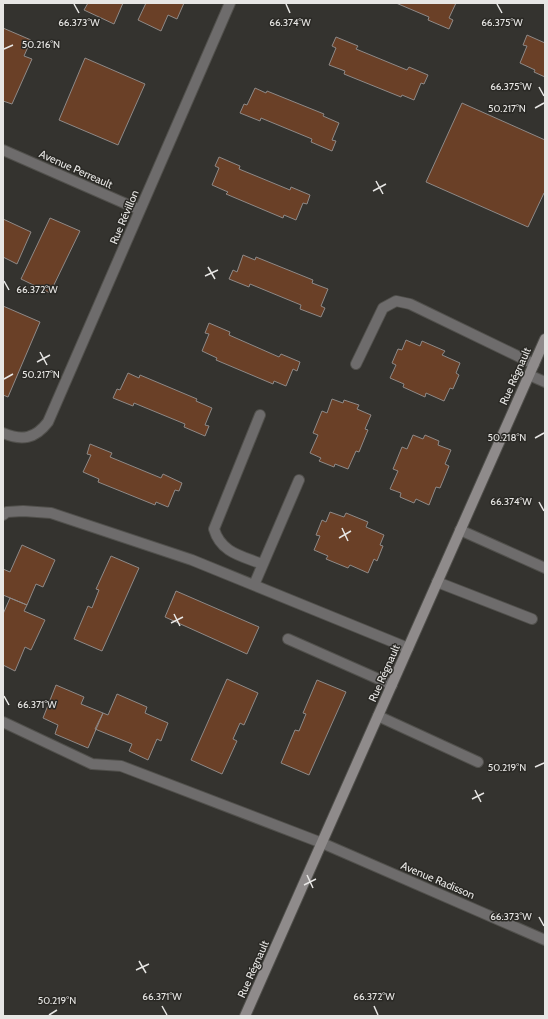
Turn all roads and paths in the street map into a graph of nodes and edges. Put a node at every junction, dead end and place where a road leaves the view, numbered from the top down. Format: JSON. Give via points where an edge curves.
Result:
{"nodes":[{"id":1,"x":230,"y":3,"type":"edge"},
{"id":2,"x":3,"y":150,"type":"edge"},
{"id":3,"x":140,"y":210,"type":"junction"},
{"id":4,"x":545,"y":339,"type":"edge"},
{"id":5,"x":356,"y":364,"type":"dead end"},
{"id":6,"x":534,"y":364,"type":"junction"},
{"id":7,"x":529,"y":375,"type":"junction"},
{"id":8,"x":545,"y":382,"type":"edge"},
{"id":9,"x":260,"y":415,"type":"dead end"},
{"id":10,"x":3,"y":434,"type":"edge"},
{"id":11,"x":299,"y":480,"type":"dead end"},
{"id":12,"x":3,"y":515,"type":"edge"},
{"id":13,"x":460,"y":530,"type":"junction"},
{"id":14,"x":262,"y":564,"type":"junction"},
{"id":15,"x":545,"y":568,"type":"edge"},
{"id":16,"x":437,"y":582,"type":"junction"},
{"id":17,"x":254,"y":585,"type":"junction"},
{"id":18,"x":532,"y":619,"type":"dead end"},
{"id":19,"x":288,"y":639,"type":"dead end"},
{"id":20,"x":408,"y":648,"type":"junction"},
{"id":21,"x":392,"y":685,"type":"junction"},
{"id":22,"x":378,"y":716,"type":"junction"},
{"id":23,"x":3,"y":722,"type":"edge"},
{"id":24,"x":478,"y":762,"type":"dead end"},
{"id":25,"x":322,"y":843,"type":"junction"},
{"id":26,"x":545,"y":940,"type":"edge"},
{"id":27,"x":245,"y":1016,"type":"edge"}],
"edges":[{"from":1,"to":3,"type":"street","name":"Rue Révillon"},
{"from":2,"to":3,"type":"street","name":"Avenue Perreault"},
{"from":3,"to":10,"type":"street","name":"Rue Révillon","via":[[48,422],[40,432],[28,437],[14,438]]},
{"from":4,"to":6,"type":"street","name":"Rue Régnault"},
{"from":5,"to":6,"type":"street","via":[[383,308],[396,301],[410,304]]},
{"from":6,"to":7,"type":"street","name":"Rue Régnault"},
{"from":7,"to":8,"type":"street"},
{"from":7,"to":13,"type":"street","name":"Rue Régnault"},
{"from":9,"to":14,"type":"street","via":[[214,529],[217,538],[229,550]]},
{"from":11,"to":14,"type":"street"},
{"from":12,"to":17,"type":"street","via":[[23,510],[51,513],[192,560]]},
{"from":13,"to":15,"type":"street"},
{"from":13,"to":16,"type":"street","name":"Rue Régnault"},
{"from":14,"to":17,"type":"street"},
{"from":16,"to":18,"type":"street"},
{"from":16,"to":20,"type":"street","name":"Rue Régnault"},
{"from":17,"to":20,"type":"street"},
{"from":19,"to":21,"type":"street"},
{"from":20,"to":21,"type":"street","name":"Rue Régnault"},
{"from":21,"to":22,"type":"street","name":"Rue Régnault"},
{"from":22,"to":24,"type":"street"},
{"from":22,"to":25,"type":"street","name":"Rue Régnault"},
{"from":23,"to":25,"type":"street","name":"Avenue Radisson","via":[[92,764],[121,766]]},
{"from":25,"to":26,"type":"street","name":"Avenue Radisson"},
{"from":25,"to":27,"type":"street","name":"Rue Régnault"}]}
